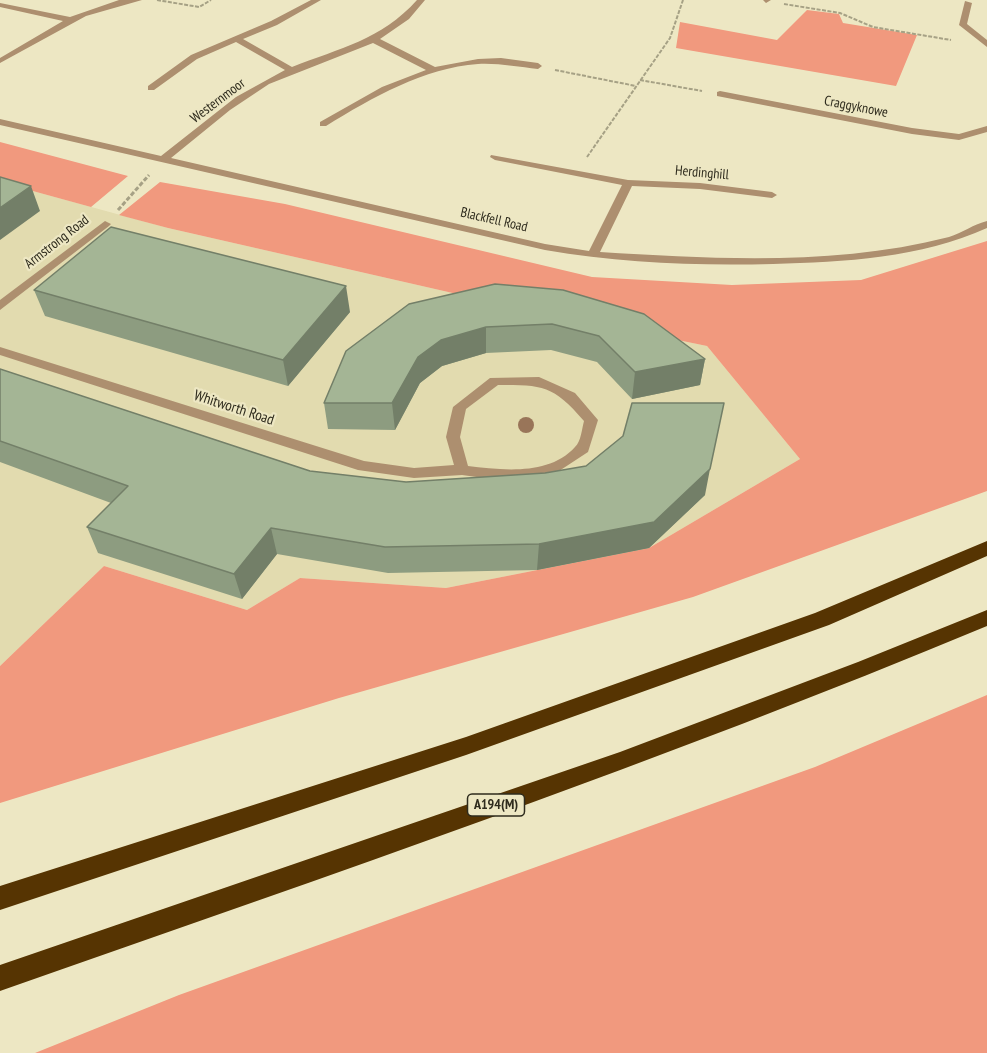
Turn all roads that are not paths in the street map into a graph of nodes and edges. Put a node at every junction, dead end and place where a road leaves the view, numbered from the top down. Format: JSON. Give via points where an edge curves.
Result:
{"nodes":[{"id":1,"x":138,"y":0,"type":"edge"},
{"id":2,"x":317,"y":0,"type":"edge"},
{"id":3,"x":422,"y":0,"type":"edge"},
{"id":4,"x":968,"y":3,"type":"dead end"},
{"id":5,"x":0,"y":4,"type":"edge"},
{"id":6,"x":71,"y":20,"type":"junction"},
{"id":7,"x":237,"y":39,"type":"junction"},
{"id":8,"x":375,"y":40,"type":"junction"},
{"id":9,"x":984,"y":42,"type":"edge"},
{"id":10,"x":1,"y":61,"type":"edge"},
{"id":11,"x":538,"y":66,"type":"road end"},
{"id":12,"x":292,"y":70,"type":"junction"},
{"id":13,"x":435,"y":71,"type":"junction"},
{"id":14,"x":151,"y":88,"type":"dead end"},
{"id":15,"x":720,"y":94,"type":"road end"},
{"id":16,"x":0,"y":122,"type":"edge"},
{"id":17,"x":323,"y":124,"type":"dead end"},
{"id":18,"x":987,"y":129,"type":"edge"},
{"id":19,"x":495,"y":157,"type":"dead end"},
{"id":20,"x":164,"y":159,"type":"junction"},
{"id":21,"x":628,"y":183,"type":"junction"},
{"id":22,"x":772,"y":195,"type":"dead end"},
{"id":23,"x":105,"y":224,"type":"road end"},
{"id":24,"x":987,"y":225,"type":"edge"},
{"id":25,"x":593,"y":255,"type":"junction"},
{"id":26,"x":0,"y":306,"type":"edge"},
{"id":27,"x":0,"y":351,"type":"edge"},
{"id":28,"x":462,"y":470,"type":"junction"},
{"id":29,"x":987,"y":548,"type":"edge"},
{"id":30,"x":987,"y":618,"type":"edge"},
{"id":31,"x":84,"y":870,"type":"junction"},
{"id":32,"x":0,"y":891,"type":"edge"},
{"id":33,"x":0,"y":898,"type":"edge"},
{"id":34,"x":0,"y":978,"type":"edge"}],
"edges":[{"from":1,"to":6,"type":"street","via":[[119,1]]},
{"from":2,"to":7,"type":"street"},
{"from":3,"to":8,"type":"street","name":"Westernmoor","via":[[402,23]]},
{"from":4,"to":9,"type":"street","via":[[963,25]]},
{"from":5,"to":6,"type":"street"},
{"from":6,"to":10,"type":"street"},
{"from":7,"to":12,"type":"street"},
{"from":7,"to":14,"type":"street","via":[[194,57]]},
{"from":8,"to":12,"type":"street","name":"Westernmoor"},
{"from":8,"to":13,"type":"street"},
{"from":11,"to":13,"type":"street","via":[[501,61]]},
{"from":12,"to":20,"type":"street","name":"Westernmoor","via":[[242,98]]},
{"from":13,"to":17,"type":"street","via":[[374,94]]},
{"from":15,"to":18,"type":"street","name":"Craggyknowe","via":[[912,131],[959,136]]},
{"from":16,"to":20,"type":"street","name":"Blackfell Road"},
{"from":19,"to":21,"type":"street","name":"Herdinghill"},
{"from":20,"to":25,"type":"street","name":"Blackfell Road"},
{"from":21,"to":22,"type":"street","name":"Herdinghill"},
{"from":21,"to":25,"type":"street"},
{"from":23,"to":26,"type":"street","name":"Armstrong Road"},
{"from":24,"to":25,"type":"street","name":"Blackfell Road","via":[[954,239],[846,259],[702,262]]},
{"from":27,"to":28,"type":"street","name":"Whitworth Road","via":[[363,466],[414,473]]},
{"from":28,"to":28,"type":"street","name":"Whitworth Road","via":[[453,437],[460,407],[495,381],[539,381],[570,396],[591,420],[583,449],[556,468],[506,476]]},
{"from":29,"to":31,"type":"highway","via":[[822,619],[466,746]]},
{"from":30,"to":34,"type":"highway","number":"A194(M)","via":[[862,671],[504,802]]},
{"from":31,"to":32,"type":"highway"},
{"from":31,"to":33,"type":"highway"}]}
